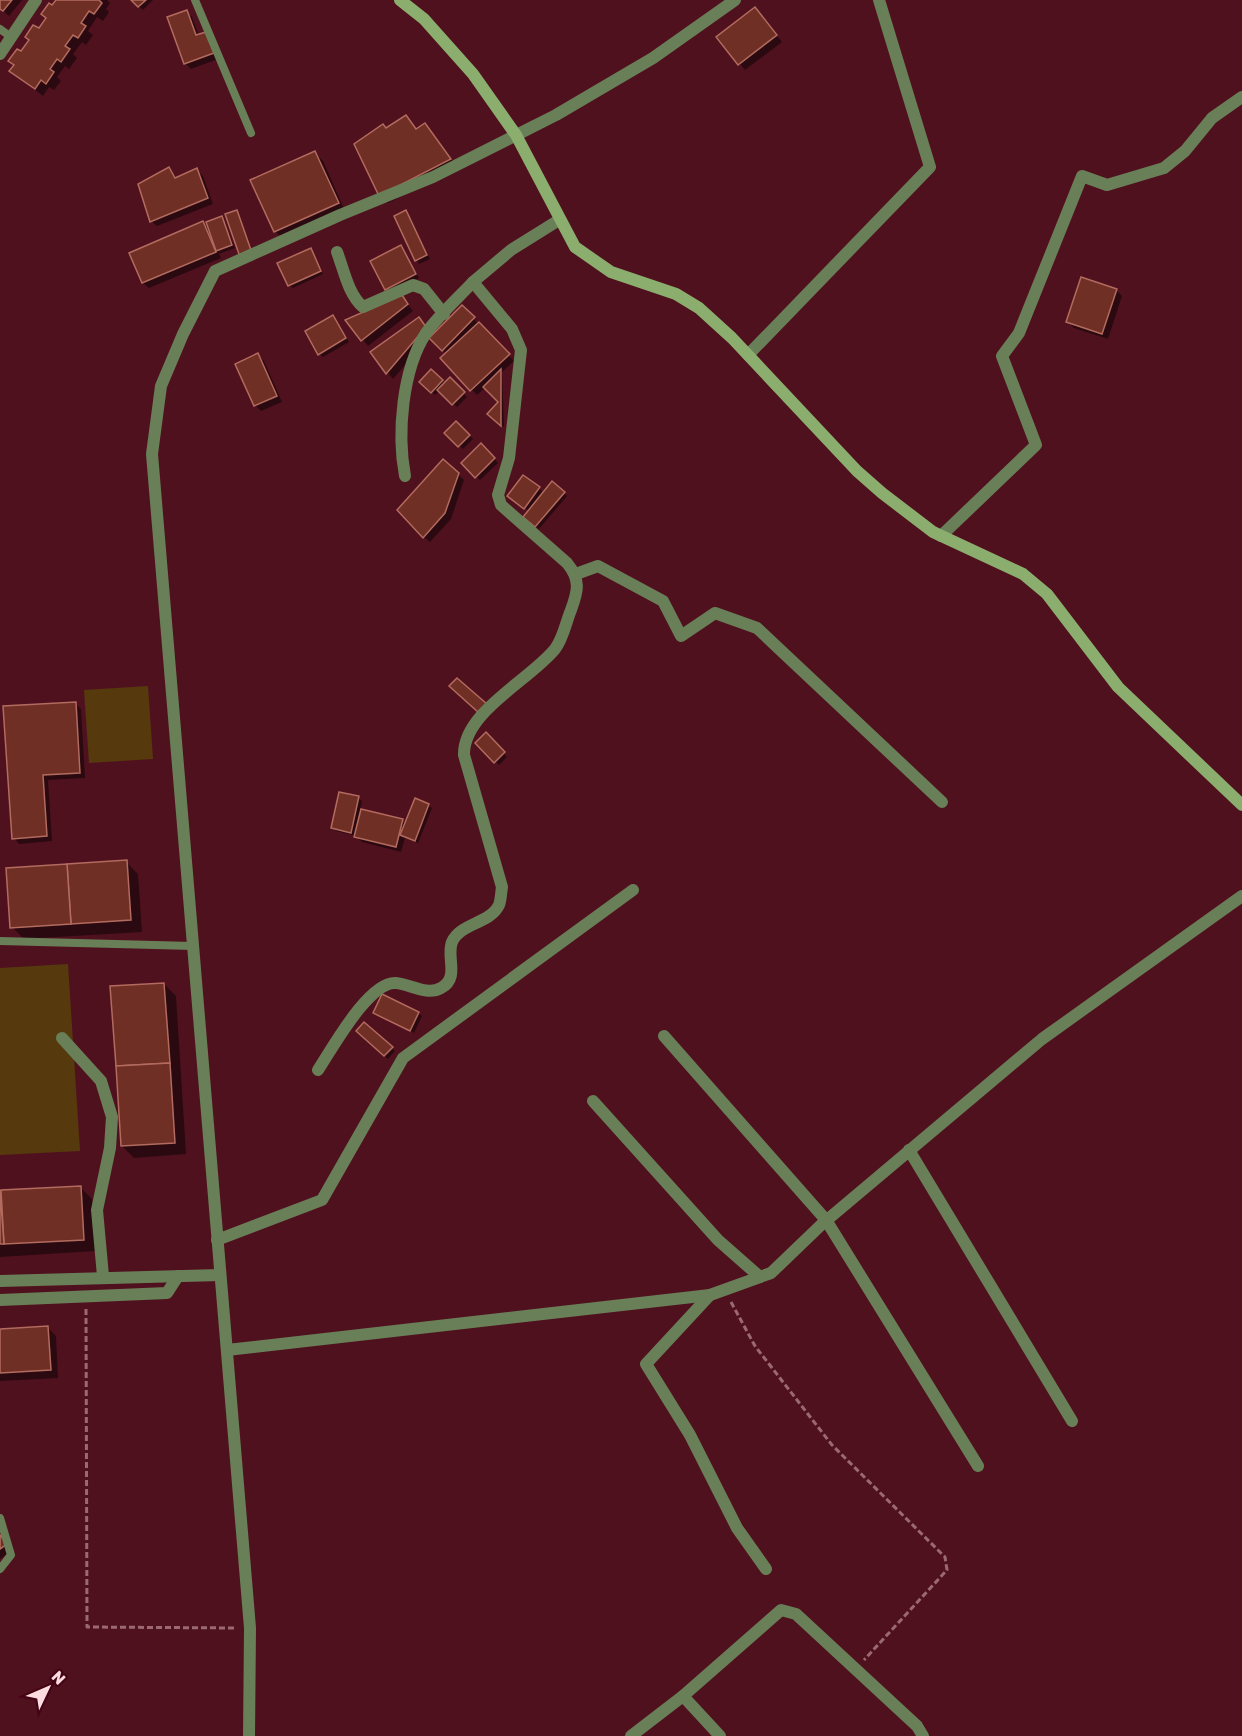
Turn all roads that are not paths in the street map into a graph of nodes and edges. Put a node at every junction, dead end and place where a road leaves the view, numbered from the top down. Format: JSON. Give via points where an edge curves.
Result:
{"nodes":[{"id":1,"x":36,"y":0,"type":"edge"},
{"id":2,"x":195,"y":0,"type":"edge"},
{"id":3,"x":400,"y":0,"type":"edge"},
{"id":4,"x":735,"y":0,"type":"edge"},
{"id":5,"x":879,"y":0,"type":"edge"},
{"id":6,"x":0,"y":29,"type":"edge"},
{"id":7,"x":11,"y":37,"type":"junction"},
{"id":8,"x":0,"y":54,"type":"edge"},
{"id":9,"x":1242,"y":97,"type":"edge"},
{"id":10,"x":251,"y":133,"type":"dead end"},
{"id":11,"x":516,"y":135,"type":"junction"},
{"id":12,"x":559,"y":220,"type":"junction"},
{"id":13,"x":337,"y":252,"type":"dead end"},
{"id":14,"x":473,"y":282,"type":"junction"},
{"id":15,"x":444,"y":314,"type":"junction"},
{"id":16,"x":748,"y":355,"type":"junction"},
{"id":17,"x":405,"y":476,"type":"dead end"},
{"id":18,"x":941,"y":536,"type":"junction"},
{"id":19,"x":576,"y":574,"type":"junction"},
{"id":20,"x":942,"y":802,"type":"dead end"},
{"id":21,"x":1241,"y":804,"type":"edge"},
{"id":22,"x":633,"y":890,"type":"dead end"},
{"id":23,"x":1242,"y":896,"type":"edge"},
{"id":24,"x":0,"y":941,"type":"edge"},
{"id":25,"x":193,"y":946,"type":"junction"},
{"id":26,"x":664,"y":1036,"type":"dead end"},
{"id":27,"x":62,"y":1038,"type":"dead end"},
{"id":28,"x":318,"y":1070,"type":"dead end"},
{"id":29,"x":593,"y":1101,"type":"dead end"},
{"id":30,"x":909,"y":1150,"type":"junction"},
{"id":31,"x":826,"y":1220,"type":"junction"},
{"id":32,"x":218,"y":1240,"type":"junction"},
{"id":33,"x":220,"y":1275,"type":"junction"},
{"id":34,"x":103,"y":1276,"type":"junction"},
{"id":35,"x":178,"y":1276,"type":"junction"},
{"id":36,"x":760,"y":1277,"type":"junction"},
{"id":37,"x":0,"y":1281,"type":"edge"},
{"id":38,"x":710,"y":1295,"type":"junction"},
{"id":39,"x":0,"y":1300,"type":"edge"},
{"id":40,"x":227,"y":1350,"type":"junction"},
{"id":41,"x":1072,"y":1421,"type":"dead end"},
{"id":42,"x":978,"y":1466,"type":"dead end"},
{"id":43,"x":0,"y":1518,"type":"edge"},
{"id":44,"x":0,"y":1569,"type":"edge"},
{"id":45,"x":766,"y":1569,"type":"dead end"},
{"id":46,"x":683,"y":1696,"type":"junction"},
{"id":47,"x":249,"y":1736,"type":"edge"},
{"id":48,"x":631,"y":1736,"type":"edge"},
{"id":49,"x":720,"y":1736,"type":"edge"},
{"id":50,"x":922,"y":1736,"type":"edge"}],
"edges":[{"from":1,"to":7,"type":"street"},
{"from":2,"to":10,"type":"lane"},
{"from":3,"to":11,"type":"street","via":[[424,19],[473,74]]},
{"from":4,"to":11,"type":"street","via":[[653,57]]},
{"from":5,"to":16,"type":"street","via":[[930,167]]},
{"from":6,"to":7,"type":"lane"},
{"from":7,"to":8,"type":"street"},
{"from":9,"to":18,"type":"street","via":[[1212,118],[1185,151],[1164,168],[1107,184],[1082,176],[1019,333],[1002,356],[1036,445]]},
{"from":11,"to":12,"type":"street"},
{"from":11,"to":25,"type":"street","via":[[433,177],[215,271],[161,386],[152,454]]},
{"from":12,"to":14,"type":"street","via":[[510,250]]},
{"from":12,"to":16,"type":"street","via":[[574,247],[611,272],[676,294],[699,308]]},
{"from":13,"to":15,"type":"street","via":[[357,302],[363,307],[413,285],[424,289]]},
{"from":14,"to":15,"type":"street"},
{"from":14,"to":19,"type":"street","via":[[512,329],[521,350],[509,458],[498,495],[501,505]]},
{"from":15,"to":17,"type":"street","via":[[413,358],[401,421]]},
{"from":16,"to":18,"type":"street","via":[[857,471]]},
{"from":18,"to":21,"type":"street","via":[[1023,574],[1047,594],[1118,687]]},
{"from":19,"to":20,"type":"street","via":[[598,566],[663,601],[681,636],[715,613],[757,628]]},
{"from":19,"to":28,"type":"street","via":[[577,592],[558,646],[538,668],[493,703],[464,743],[464,755],[502,887],[499,905],[452,942],[452,971],[442,988],[432,991],[394,983],[380,988],[367,999]]},
{"from":22,"to":32,"type":"street","via":[[403,1058],[322,1200]]},
{"from":23,"to":30,"type":"street","via":[[1041,1039]]},
{"from":24,"to":25,"type":"lane"},
{"from":25,"to":32,"type":"street"},
{"from":26,"to":31,"type":"street"},
{"from":27,"to":34,"type":"street","via":[[101,1081],[112,1117],[98,1210]]},
{"from":29,"to":36,"type":"street","via":[[718,1240]]},
{"from":30,"to":31,"type":"street"},
{"from":30,"to":41,"type":"street"},
{"from":31,"to":36,"type":"street","via":[[771,1274]]},
{"from":31,"to":42,"type":"street"},
{"from":32,"to":33,"type":"street"},
{"from":33,"to":35,"type":"street"},
{"from":33,"to":40,"type":"street"},
{"from":34,"to":35,"type":"street"},
{"from":34,"to":37,"type":"street"},
{"from":35,"to":39,"type":"street","via":[[167,1293]]},
{"from":36,"to":38,"type":"street"},
{"from":38,"to":40,"type":"street"},
{"from":38,"to":45,"type":"street","via":[[645,1364],[690,1435],[737,1528]]},
{"from":40,"to":47,"type":"street","via":[[250,1628]]},
{"from":43,"to":44,"type":"lane","via":[[11,1555]]},
{"from":46,"to":48,"type":"street"},
{"from":46,"to":49,"type":"street"},
{"from":46,"to":50,"type":"street","via":[[781,1610],[796,1614],[917,1726]]}]}
